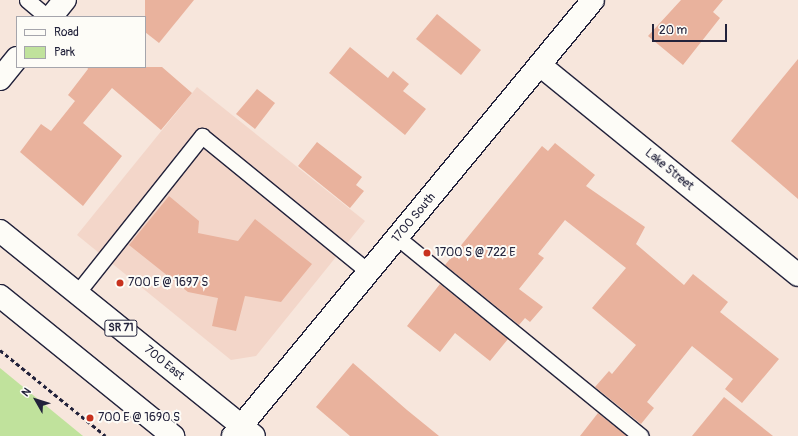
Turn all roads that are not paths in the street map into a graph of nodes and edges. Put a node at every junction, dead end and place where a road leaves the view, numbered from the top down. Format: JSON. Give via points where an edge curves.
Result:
{"nodes":[{"id":1,"x":27,"y":0,"type":"edge"},
{"id":2,"x":65,"y":0,"type":"edge"},
{"id":3,"x":594,"y":0,"type":"edge"},
{"id":4,"x":46,"y":16,"type":"edge"},
{"id":5,"x":52,"y":16,"type":"edge"},
{"id":6,"x":16,"y":59,"type":"edge"},
{"id":7,"x":541,"y":66,"type":"junction"},
{"id":8,"x":0,"y":79,"type":"edge"},
{"id":9,"x":0,"y":230,"type":"edge"},
{"id":10,"x":398,"y":238,"type":"junction"},
{"id":11,"x":369,"y":272,"type":"junction"},
{"id":12,"x":798,"y":275,"type":"edge"},
{"id":13,"x":77,"y":293,"type":"junction"},
{"id":14,"x":0,"y":296,"type":"edge"},
{"id":15,"x":243,"y":433,"type":"edge"},
{"id":16,"x":173,"y":436,"type":"edge"},
{"id":17,"x":641,"y":436,"type":"edge"}],
"edges":[{"from":1,"to":4,"type":"lane"},
{"from":2,"to":5,"type":"street"},
{"from":3,"to":7,"type":"street","name":"1700 South"},
{"from":6,"to":8,"type":"street"},
{"from":7,"to":10,"type":"street","name":"1700 South"},
{"from":7,"to":12,"type":"street","name":"Lake Street"},
{"from":9,"to":13,"type":"street","name":"700 East","number":"SR 71"},
{"from":10,"to":11,"type":"street","name":"1700 South"},
{"from":10,"to":17,"type":"lane"},
{"from":11,"to":13,"type":"lane","via":[[202,136]]},
{"from":11,"to":15,"type":"street","name":"1700 South"},
{"from":13,"to":15,"type":"street","name":"700 East","number":"SR 71"},
{"from":14,"to":16,"type":"street"}]}
